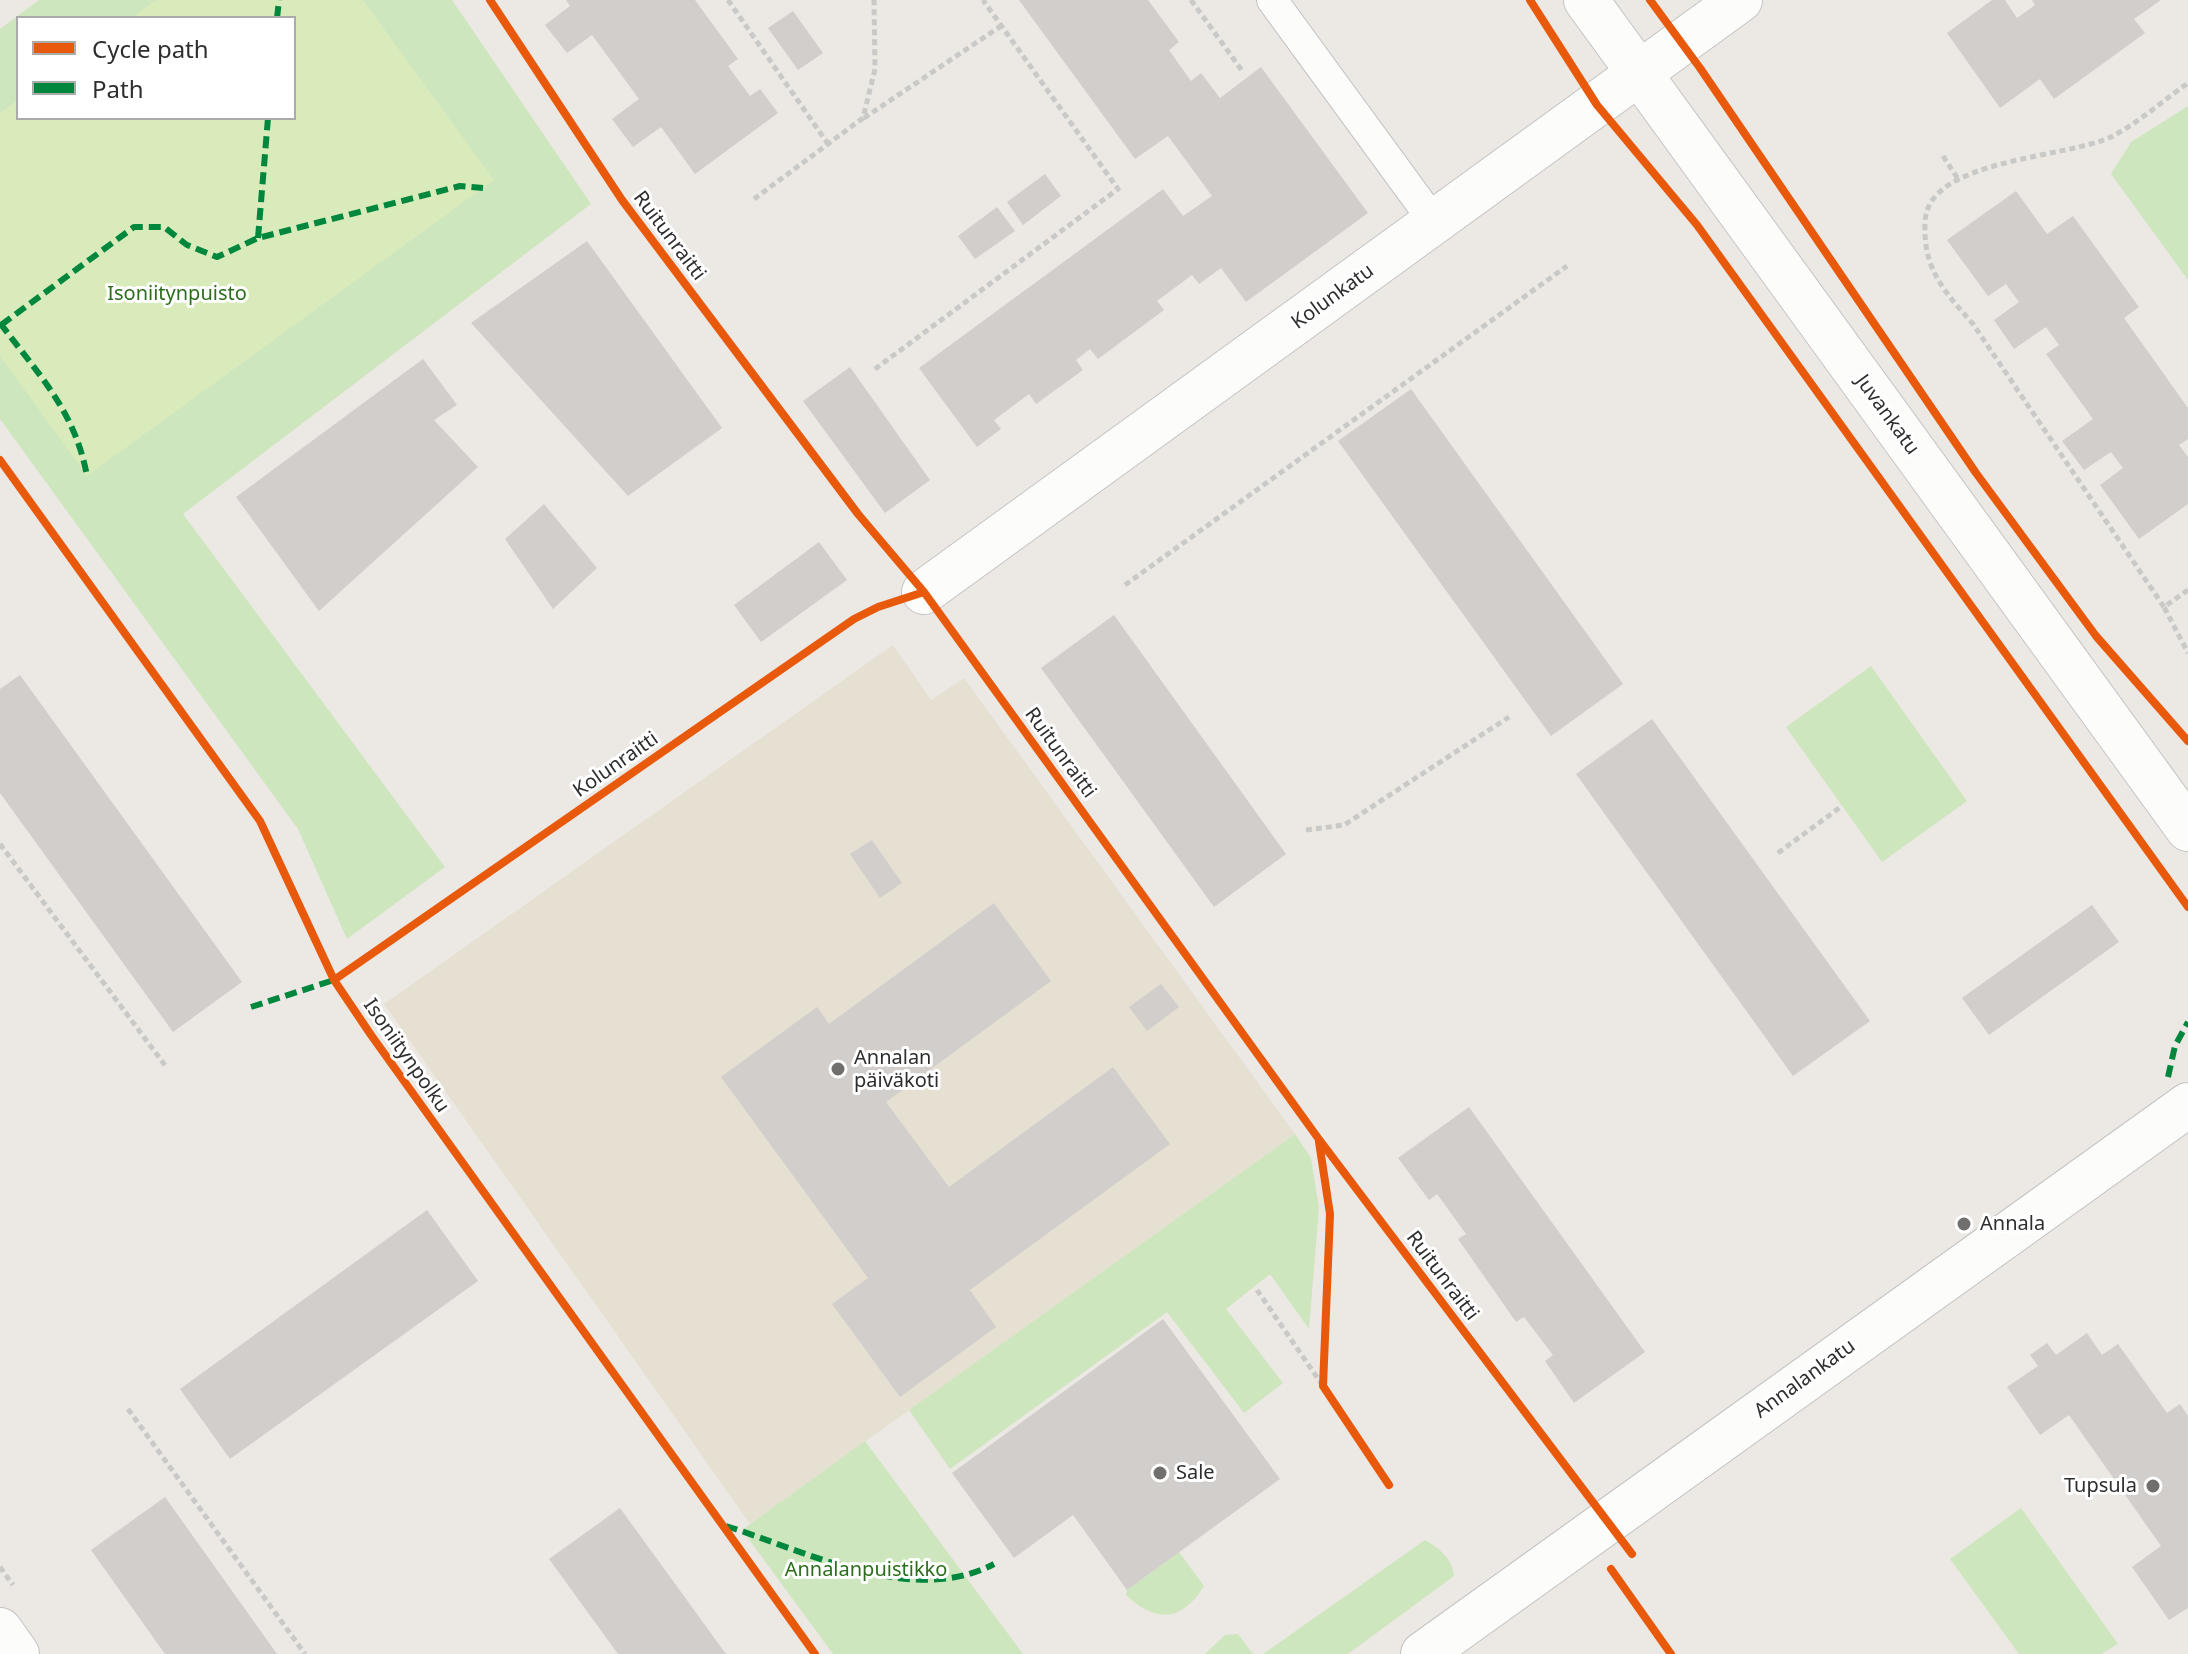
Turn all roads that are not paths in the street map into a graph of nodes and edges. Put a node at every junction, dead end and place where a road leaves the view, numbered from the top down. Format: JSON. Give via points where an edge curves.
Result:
{"nodes":[{"id":1,"x":1272,"y":0,"type":"edge"},
{"id":2,"x":1586,"y":0,"type":"edge"},
{"id":3,"x":1740,"y":0,"type":"edge"},
{"id":4,"x":1639,"y":74,"type":"junction"},
{"id":5,"x":1435,"y":223,"type":"junction"},
{"id":6,"x":924,"y":592,"type":"dead end"},
{"id":7,"x":2188,"y":829,"type":"edge"},
{"id":8,"x":2188,"y":1105,"type":"edge"},
{"id":9,"x":0,"y":1630,"type":"edge"},
{"id":10,"x":17,"y":1654,"type":"edge"},
{"id":11,"x":1423,"y":1654,"type":"edge"}],
"edges":[{"from":1,"to":5,"type":"lane"},
{"from":2,"to":4,"type":"street","name":"Juvankatu"},
{"from":3,"to":4,"type":"street","name":"Kolunkatu"},
{"from":4,"to":5,"type":"street","name":"Kolunkatu"},
{"from":4,"to":7,"type":"street","name":"Juvankatu"},
{"from":5,"to":6,"type":"street","name":"Kolunkatu"},
{"from":8,"to":11,"type":"street","name":"Annalankatu"},
{"from":9,"to":10,"type":"street"}]}
